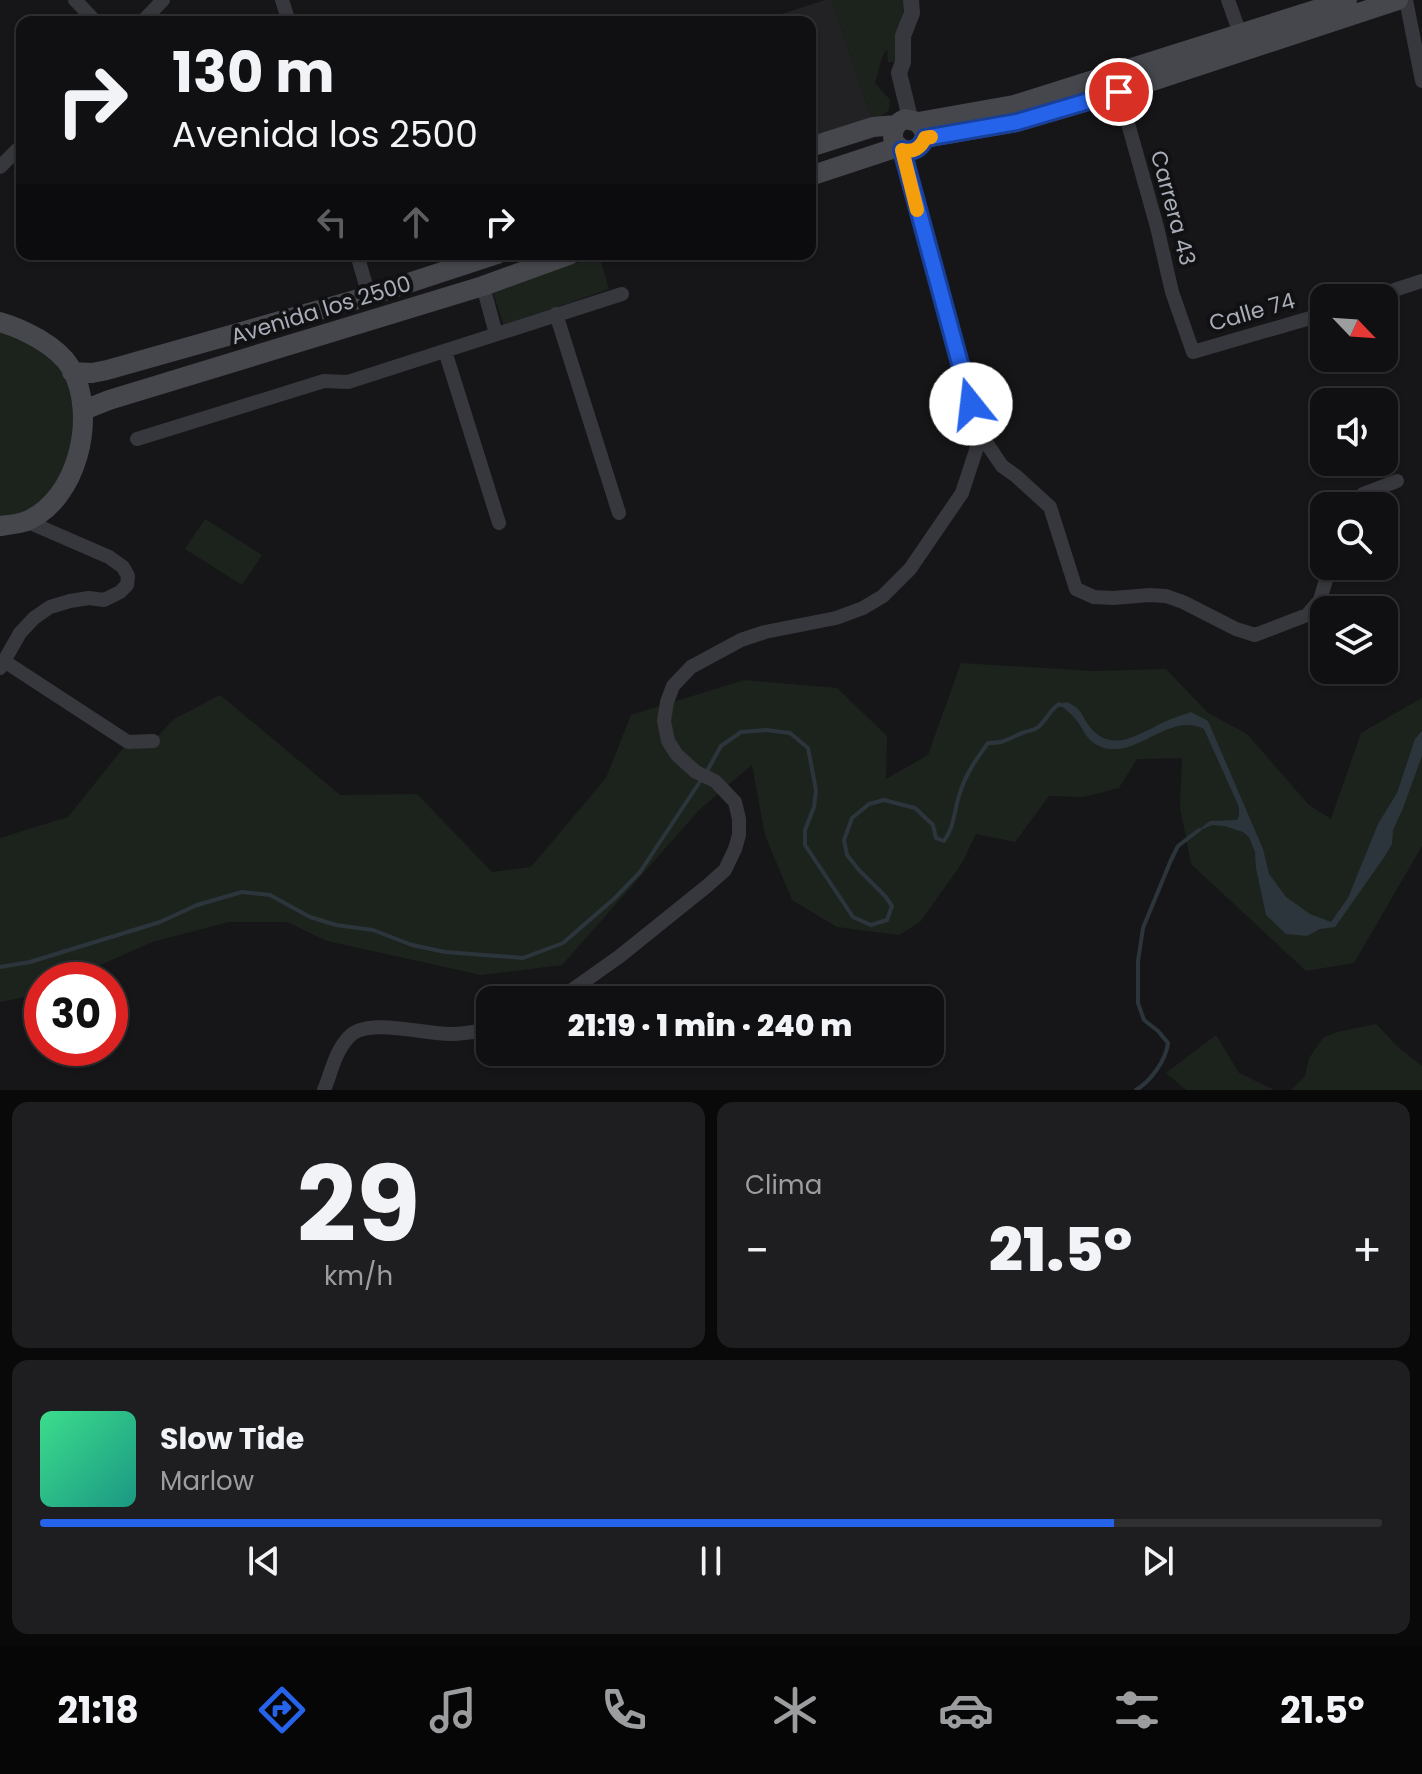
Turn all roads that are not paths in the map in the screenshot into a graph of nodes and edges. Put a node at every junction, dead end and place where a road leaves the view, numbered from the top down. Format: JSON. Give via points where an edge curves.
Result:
{"nodes":[{"id":1,"x":75,"y":0,"type":"edge"},
{"id":2,"x":163,"y":0,"type":"edge"},
{"id":3,"x":911,"y":0,"type":"edge"},
{"id":4,"x":1228,"y":0,"type":"edge"},
{"id":5,"x":1347,"y":0,"type":"edge"},
{"id":6,"x":1398,"y":0,"type":"edge"},
{"id":7,"x":1406,"y":0,"type":"edge"},
{"id":8,"x":90,"y":16,"type":"edge"},
{"id":9,"x":148,"y":16,"type":"edge"},
{"id":10,"x":1243,"y":42,"type":"junction"},
{"id":11,"x":1421,"y":72,"type":"edge"},
{"id":12,"x":1117,"y":83,"type":"junction"},
{"id":13,"x":909,"y":121,"type":"junction"},
{"id":14,"x":816,"y":145,"type":"edge"},
{"id":15,"x":900,"y":148,"type":"junction"},
{"id":16,"x":16,"y":151,"type":"edge"},
{"id":17,"x":0,"y":167,"type":"edge"},
{"id":18,"x":816,"y":174,"type":"edge"},
{"id":19,"x":359,"y":260,"type":"edge"},
{"id":20,"x":479,"y":260,"type":"edge"},
{"id":21,"x":554,"y":260,"type":"edge"},
{"id":22,"x":1422,"y":281,"type":"edge"},
{"id":23,"x":483,"y":286,"type":"junction"},
{"id":24,"x":1398,"y":289,"type":"edge"},
{"id":25,"x":622,"y":294,"type":"dead end"},
{"id":26,"x":369,"y":296,"type":"junction"},
{"id":27,"x":556,"y":314,"type":"junction"},
{"id":28,"x":1310,"y":318,"type":"edge"},
{"id":29,"x":0,"y":322,"type":"edge"},
{"id":30,"x":496,"y":334,"type":"junction"},
{"id":31,"x":445,"y":351,"type":"junction"},
{"id":32,"x":1193,"y":352,"type":"joint"},
{"id":33,"x":72,"y":372,"type":"junction"},
{"id":34,"x":84,"y":410,"type":"junction"},
{"id":35,"x":981,"y":435,"type":"junction"},
{"id":36,"x":137,"y":439,"type":"dead end"},
{"id":37,"x":1397,"y":481,"type":"dead end"},
{"id":38,"x":1368,"y":492,"type":"edge"},
{"id":39,"x":619,"y":513,"type":"dead end"},
{"id":40,"x":26,"y":521,"type":"junction"},
{"id":41,"x":499,"y":523,"type":"dead end"},
{"id":42,"x":0,"y":526,"type":"edge"},
{"id":43,"x":1326,"y":580,"type":"edge"},
{"id":44,"x":2,"y":664,"type":"edge"},
{"id":45,"x":153,"y":741,"type":"dead end"},
{"id":46,"x":578,"y":986,"type":"edge"},
{"id":47,"x":476,"y":1031,"type":"edge"},
{"id":48,"x":324,"y":1090,"type":"edge"}],
"edges":[{"from":1,"to":8,"type":"street"},
{"from":2,"to":9,"type":"street"},
{"from":3,"to":13,"type":"street","via":[[899,73]]},
{"from":4,"to":10,"type":"street"},
{"from":5,"to":10,"type":"main road"},
{"from":6,"to":10,"type":"main road"},
{"from":7,"to":11,"type":"street"},
{"from":10,"to":12,"type":"main road"},
{"from":12,"to":13,"type":"main road","via":[[1017,122]]},
{"from":12,"to":32,"type":"street","name":"Carrera 43"},
{"from":13,"to":14,"type":"main road"},
{"from":13,"to":15,"type":"main road","via":[[893,137]]},
{"from":13,"to":15,"type":"main road","via":[[923,143],[911,151]]},
{"from":15,"to":18,"type":"main road"},
{"from":15,"to":35,"type":"street"},
{"from":16,"to":17,"type":"street"},
{"from":19,"to":26,"type":"street"},
{"from":20,"to":26,"type":"main road","name":"Avenida los 2500"},
{"from":21,"to":23,"type":"main road","name":"Avenida los 2500"},
{"from":22,"to":24,"type":"street"},
{"from":23,"to":30,"type":"street"},
{"from":23,"to":34,"type":"main road","name":"Avenida los 2500"},
{"from":25,"to":27,"type":"street"},
{"from":26,"to":33,"type":"main road","name":"Avenida los 2500","via":[[107,370]]},
{"from":27,"to":30,"type":"street"},
{"from":27,"to":39,"type":"street"},
{"from":28,"to":32,"type":"street","name":"Calle 74"},
{"from":29,"to":33,"type":"main road","via":[[34,336]]},
{"from":30,"to":31,"type":"street"},
{"from":31,"to":36,"type":"street","via":[[348,382],[324,381]]},
{"from":31,"to":41,"type":"street"},
{"from":33,"to":34,"type":"main road"},
{"from":34,"to":40,"type":"main road","via":[[75,468],[46,508]]},
{"from":35,"to":43,"type":"street","via":[[1002,466],[1050,507],[1076,589],[1094,597],[1166,596],[1255,635],[1307,615],[1320,600]]},
{"from":35,"to":46,"type":"street","via":[[962,493],[910,569],[883,596],[836,618],[741,640],[691,667],[673,686],[664,721],[668,741],[677,755],[735,802],[735,849],[725,870]]},
{"from":37,"to":38,"type":"street"},
{"from":40,"to":42,"type":"main road"},
{"from":40,"to":44,"type":"street","via":[[109,557],[123,567],[127,585],[104,600],[50,607],[20,633]]},
{"from":44,"to":45,"type":"street","via":[[128,742]]},
{"from":47,"to":48,"type":"street","via":[[363,1028],[340,1050]]}]}
